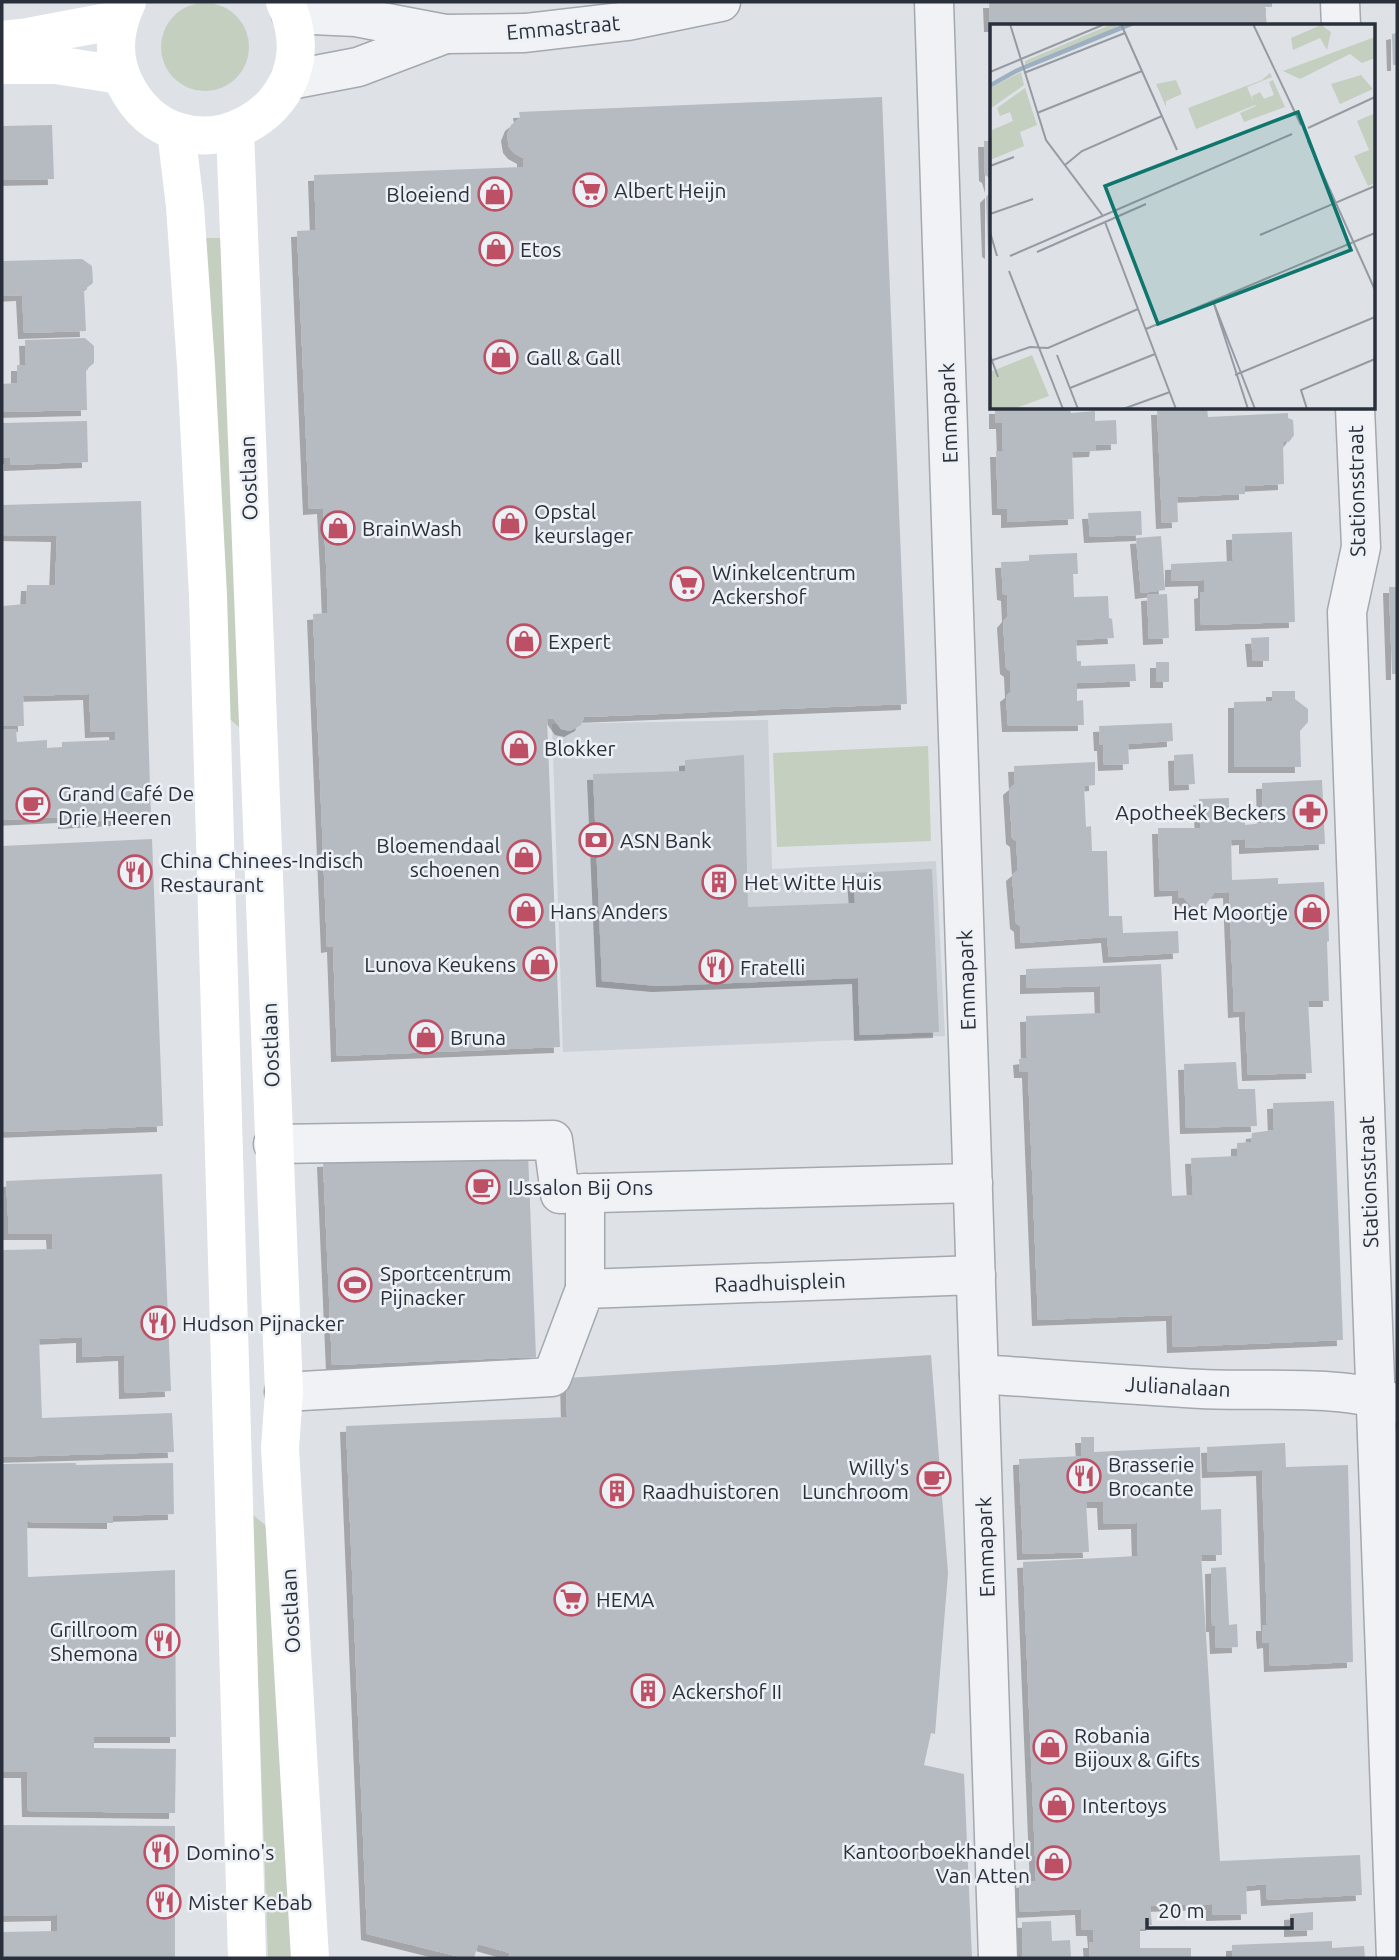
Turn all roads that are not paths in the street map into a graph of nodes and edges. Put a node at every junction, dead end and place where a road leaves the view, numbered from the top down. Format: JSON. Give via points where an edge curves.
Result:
{"nodes":[{"id":1,"x":721,"y":2,"type":"edge"},
{"id":2,"x":934,"y":2,"type":"edge"},
{"id":3,"x":1340,"y":2,"type":"edge"},
{"id":4,"x":288,"y":8,"type":"edge"},
{"id":5,"x":122,"y":11,"type":"edge"},
{"id":6,"x":1341,"y":24,"type":"edge"},
{"id":7,"x":445,"y":34,"type":"junction"},
{"id":8,"x":2,"y":40,"type":"edge"},
{"id":9,"x":2,"y":65,"type":"edge"},
{"id":10,"x":120,"y":75,"type":"junction"},
{"id":11,"x":290,"y":80,"type":"junction"},
{"id":12,"x":176,"y":131,"type":"junction"},
{"id":13,"x":235,"y":131,"type":"junction"},
{"id":14,"x":1355,"y":410,"type":"edge"},
{"id":15,"x":273,"y":1144,"type":"junction"},
{"id":16,"x":973,"y":1183,"type":"junction"},
{"id":17,"x":585,"y":1193,"type":"junction"},
{"id":18,"x":976,"y":1275,"type":"junction"},
{"id":19,"x":585,"y":1289,"type":"junction"},
{"id":20,"x":979,"y":1374,"type":"junction"},
{"id":21,"x":285,"y":1392,"type":"junction"},
{"id":22,"x":1390,"y":1396,"type":"edge"},
{"id":23,"x":247,"y":1958,"type":"edge"},
{"id":24,"x":310,"y":1958,"type":"edge"},
{"id":25,"x":998,"y":1958,"type":"edge"},
{"id":26,"x":1396,"y":1958,"type":"edge"}],
"edges":[{"from":1,"to":7,"type":"street","name":"Emmastraat","via":[[628,21],[538,31]]},
{"from":2,"to":16,"type":"street","name":"Emmapark"},
{"from":3,"to":6,"type":"street"},
{"from":4,"to":7,"type":"street","name":"Emmastraat"},
{"from":4,"to":11,"type":"main road","via":[[296,35]]},
{"from":5,"to":8,"type":"main road"},
{"from":5,"to":10,"type":"main road","via":[[116,57]]},
{"from":7,"to":11,"type":"street","name":"Emmastraat","via":[[358,67]]},
{"from":9,"to":10,"type":"main road","via":[[56,65]]},
{"from":10,"to":12,"type":"main road","via":[[146,113]]},
{"from":11,"to":13,"type":"main road","via":[[262,116]]},
{"from":12,"to":13,"type":"main road","via":[[209,135]]},
{"from":12,"to":23,"type":"main road","via":[[185,206],[208,595]]},
{"from":13,"to":15,"type":"main road","name":"Oostlaan"},
{"from":14,"to":22,"type":"street","name":"Stationsstraat","via":[[1361,547],[1347,612]]},
{"from":15,"to":17,"type":"street","via":[[552,1139],[560,1194]]},
{"from":15,"to":21,"type":"main road","name":"Oostlaan"},
{"from":16,"to":17,"type":"street"},
{"from":16,"to":18,"type":"street","name":"Emmapark"},
{"from":17,"to":19,"type":"street"},
{"from":18,"to":19,"type":"street","name":"Raadhuisplein"},
{"from":18,"to":20,"type":"street","name":"Emmapark"},
{"from":19,"to":21,"type":"street","via":[[552,1377]]},
{"from":20,"to":22,"type":"street","name":"Julianalaan"},
{"from":20,"to":25,"type":"street","name":"Emmapark"},
{"from":21,"to":24,"type":"main road","name":"Oostlaan","via":[[281,1447]]},
{"from":22,"to":26,"type":"street","name":"Stationsstraat","via":[[1384,1664]]}]}
